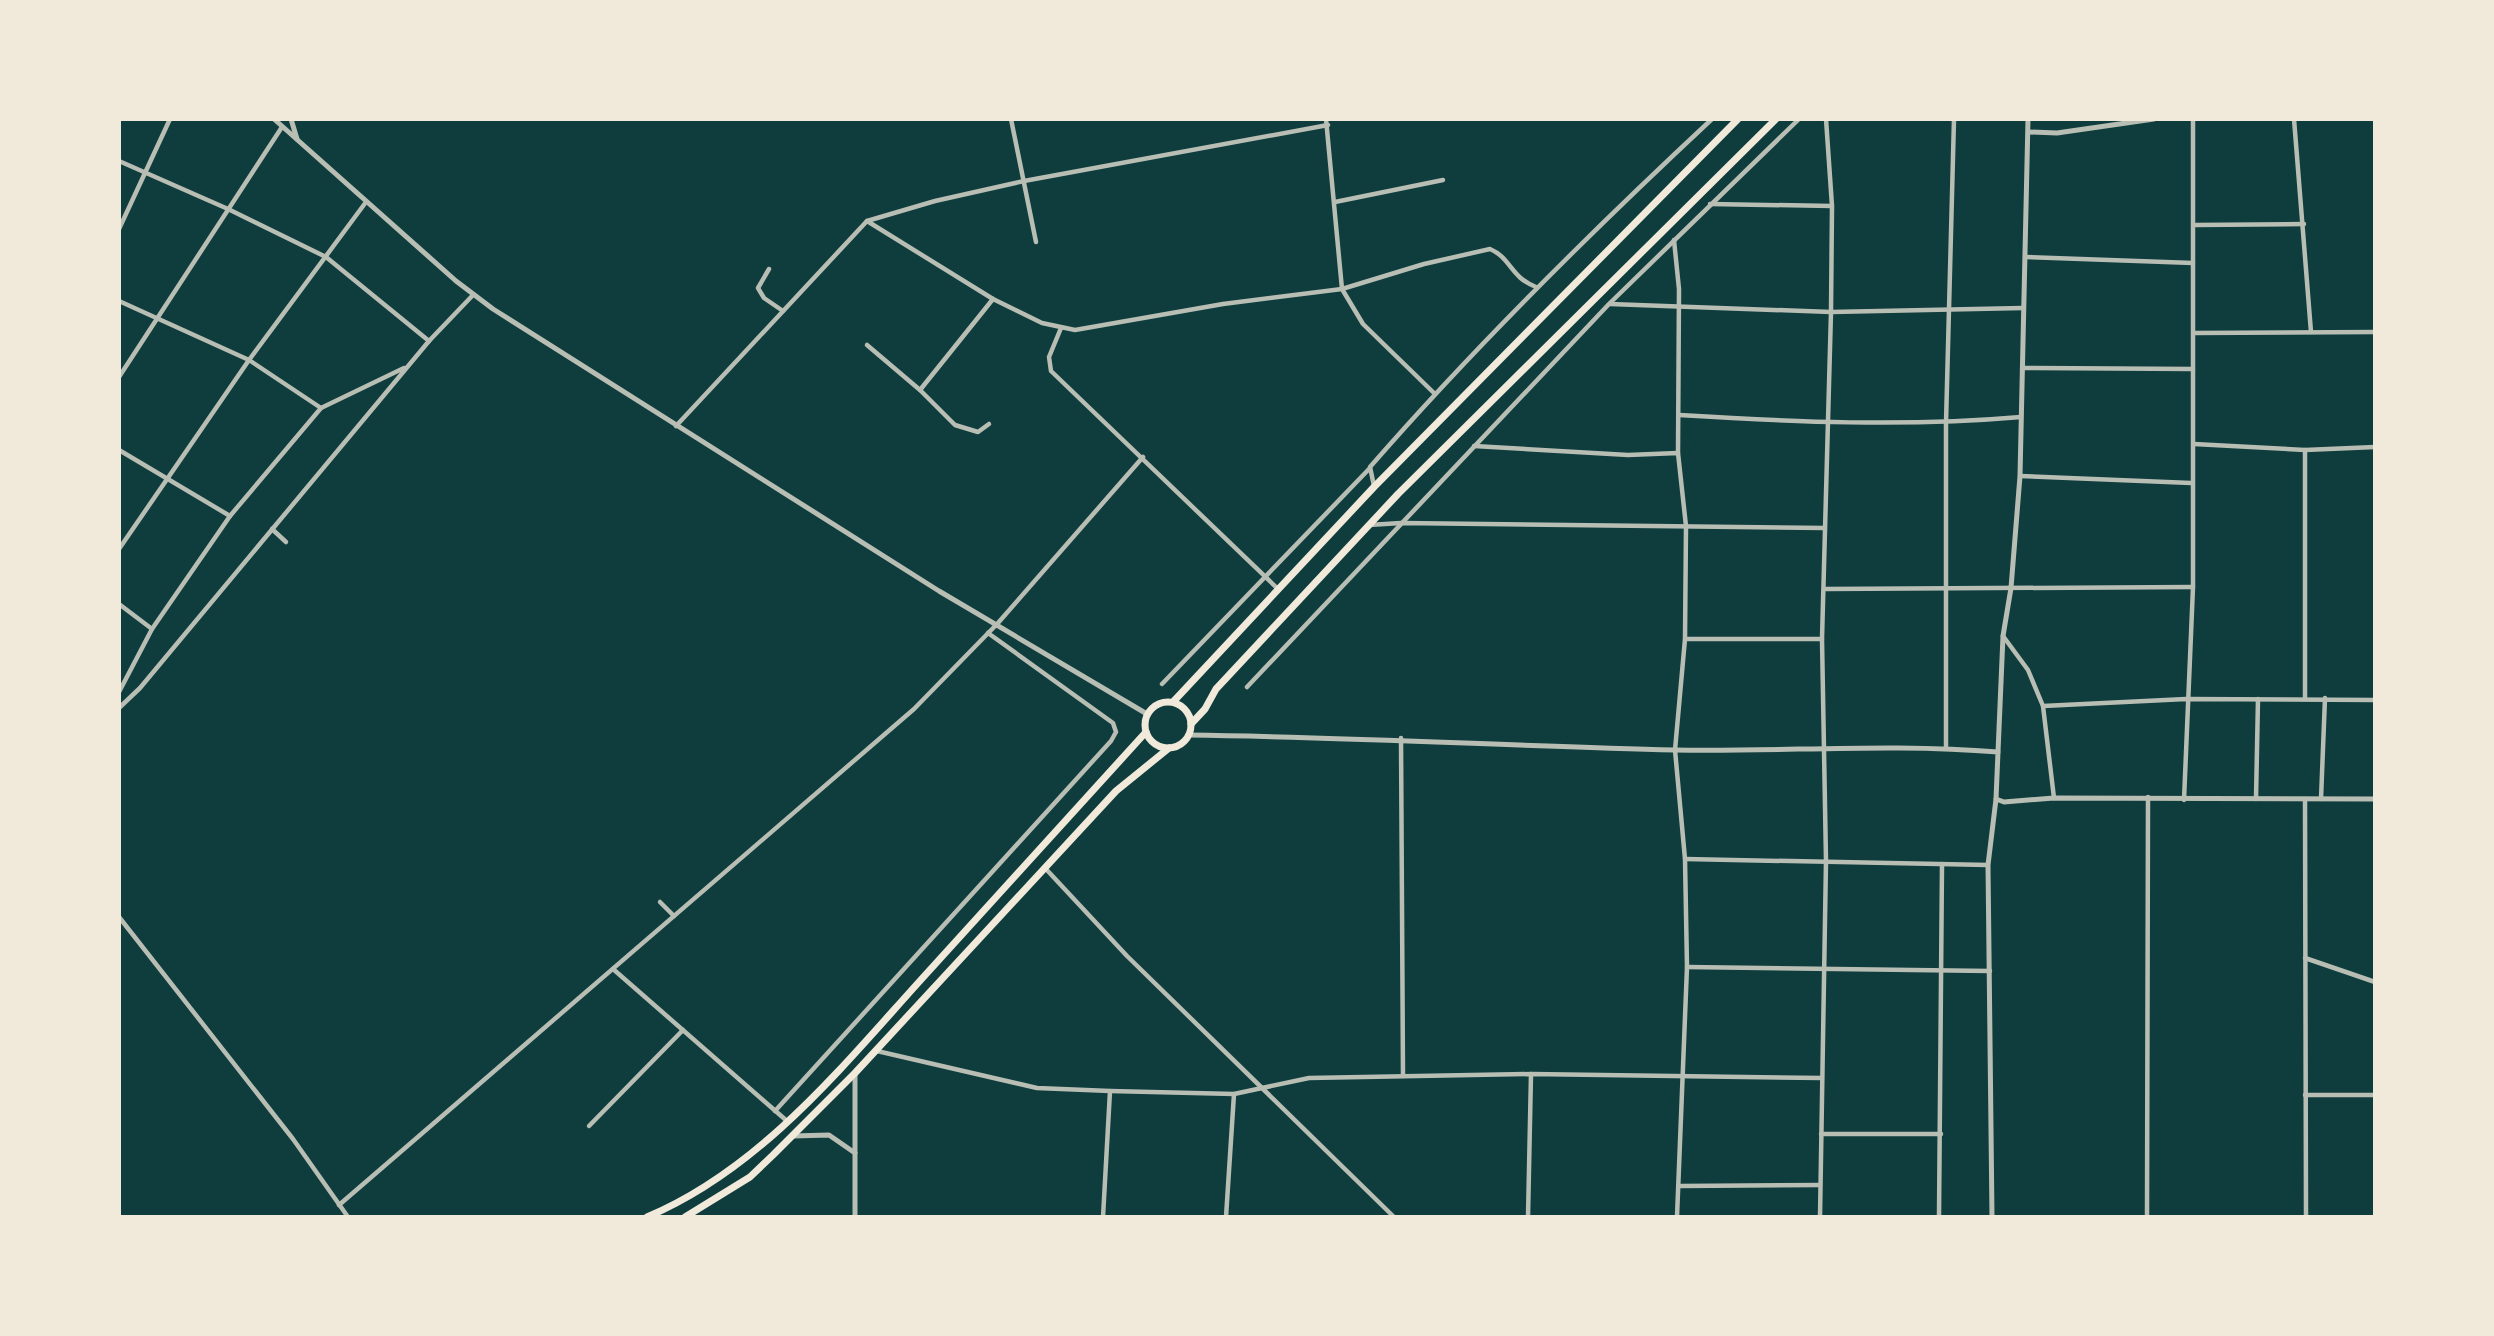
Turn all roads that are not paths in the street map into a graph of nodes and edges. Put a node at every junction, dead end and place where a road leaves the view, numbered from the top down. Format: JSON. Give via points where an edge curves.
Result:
{"nodes":[{"id":1,"x":170,"y":119,"type":"edge"},
{"id":2,"x":274,"y":119,"type":"edge"},
{"id":3,"x":291,"y":119,"type":"edge"},
{"id":4,"x":1011,"y":119,"type":"edge"},
{"id":5,"x":1712,"y":119,"type":"edge"},
{"id":6,"x":1738,"y":119,"type":"edge"},
{"id":7,"x":1776,"y":119,"type":"edge"},
{"id":8,"x":1799,"y":119,"type":"edge"},
{"id":9,"x":1826,"y":119,"type":"edge"},
{"id":10,"x":1954,"y":119,"type":"edge"},
{"id":11,"x":2028,"y":119,"type":"edge"},
{"id":12,"x":2154,"y":119,"type":"edge"},
{"id":13,"x":2193,"y":119,"type":"edge"},
{"id":14,"x":2294,"y":119,"type":"edge"},
{"id":15,"x":1327,"y":122,"type":"edge"},
{"id":16,"x":282,"y":127,"type":"junction"},
{"id":17,"x":2029,"y":132,"type":"junction"},
{"id":18,"x":298,"y":142,"type":"junction"},
{"id":19,"x":119,"y":161,"type":"edge"},
{"id":20,"x":144,"y":172,"type":"junction"},
{"id":21,"x":1443,"y":180,"type":"dead end"},
{"id":22,"x":1024,"y":181,"type":"junction"},
{"id":23,"x":366,"y":202,"type":"junction"},
{"id":24,"x":1335,"y":202,"type":"junction"},
{"id":25,"x":1709,"y":204,"type":"junction"},
{"id":26,"x":1832,"y":206,"type":"junction"},
{"id":27,"x":228,"y":209,"type":"junction"},
{"id":28,"x":867,"y":221,"type":"junction"},
{"id":29,"x":2304,"y":224,"type":"junction"},
{"id":30,"x":2195,"y":225,"type":"junction"},
{"id":31,"x":119,"y":229,"type":"edge"},
{"id":32,"x":1674,"y":240,"type":"junction"},
{"id":33,"x":1036,"y":243,"type":"dead end"},
{"id":34,"x":326,"y":257,"type":"junction"},
{"id":35,"x":2025,"y":257,"type":"junction"},
{"id":36,"x":2193,"y":263,"type":"junction"},
{"id":37,"x":769,"y":269,"type":"dead end"},
{"id":38,"x":1536,"y":287,"type":"junction"},
{"id":39,"x":1342,"y":289,"type":"junction"},
{"id":40,"x":473,"y":295,"type":"junction"},
{"id":41,"x":993,"y":299,"type":"junction"},
{"id":42,"x":119,"y":301,"type":"edge"},
{"id":43,"x":1609,"y":304,"type":"junction"},
{"id":44,"x":1679,"y":306,"type":"junction"},
{"id":45,"x":2023,"y":308,"type":"junction"},
{"id":46,"x":783,"y":311,"type":"junction"},
{"id":47,"x":1951,"y":311,"type":"junction"},
{"id":48,"x":1831,"y":312,"type":"junction"},
{"id":49,"x":157,"y":317,"type":"junction"},
{"id":50,"x":1061,"y":328,"type":"junction"},
{"id":51,"x":2311,"y":332,"type":"junction"},
{"id":52,"x":2375,"y":332,"type":"edge"},
{"id":53,"x":2194,"y":333,"type":"junction"},
{"id":54,"x":429,"y":341,"type":"junction"},
{"id":55,"x":867,"y":345,"type":"dead end"},
{"id":56,"x":249,"y":360,"type":"junction"},
{"id":57,"x":408,"y":366,"type":"junction"},
{"id":58,"x":2021,"y":368,"type":"junction"},
{"id":59,"x":2193,"y":369,"type":"junction"},
{"id":60,"x":119,"y":377,"type":"edge"},
{"id":61,"x":920,"y":390,"type":"junction"},
{"id":62,"x":1435,"y":394,"type":"junction"},
{"id":63,"x":321,"y":408,"type":"junction"},
{"id":64,"x":1679,"y":415,"type":"junction"},
{"id":65,"x":2021,"y":417,"type":"junction"},
{"id":66,"x":1946,"y":423,"type":"junction"},
{"id":67,"x":989,"y":424,"type":"dead end"},
{"id":68,"x":1827,"y":424,"type":"junction"},
{"id":69,"x":676,"y":426,"type":"junction"},
{"id":70,"x":2194,"y":444,"type":"junction"},
{"id":71,"x":1474,"y":446,"type":"junction"},
{"id":72,"x":2375,"y":447,"type":"edge"},
{"id":73,"x":119,"y":450,"type":"edge"},
{"id":74,"x":2305,"y":450,"type":"junction"},
{"id":75,"x":1678,"y":453,"type":"junction"},
{"id":76,"x":1143,"y":457,"type":"junction"},
{"id":77,"x":1370,"y":467,"type":"junction"},
{"id":78,"x":2020,"y":476,"type":"junction"},
{"id":79,"x":166,"y":477,"type":"junction"},
{"id":80,"x":2191,"y":484,"type":"junction"},
{"id":81,"x":1374,"y":487,"type":"junction"},
{"id":82,"x":230,"y":516,"type":"junction"},
{"id":83,"x":1401,"y":523,"type":"junction"},
{"id":84,"x":1368,"y":526,"type":"junction"},
{"id":85,"x":1686,"y":526,"type":"junction"},
{"id":86,"x":1825,"y":528,"type":"junction"},
{"id":87,"x":272,"y":529,"type":"junction"},
{"id":88,"x":286,"y":542,"type":"dead end"},
{"id":89,"x":119,"y":549,"type":"edge"},
{"id":90,"x":1264,"y":575,"type":"junction"},
{"id":91,"x":2193,"y":587,"type":"junction"},
{"id":92,"x":1947,"y":588,"type":"junction"},
{"id":93,"x":2011,"y":588,"type":"junction"},
{"id":94,"x":1278,"y":589,"type":"junction"},
{"id":95,"x":1825,"y":589,"type":"junction"},
{"id":96,"x":119,"y":604,"type":"edge"},
{"id":97,"x":998,"y":623,"type":"junction"},
{"id":98,"x":152,"y":629,"type":"junction"},
{"id":99,"x":988,"y":633,"type":"junction"},
{"id":100,"x":2003,"y":636,"type":"junction"},
{"id":101,"x":1685,"y":639,"type":"junction"},
{"id":102,"x":1822,"y":639,"type":"junction"},
{"id":103,"x":1162,"y":684,"type":"dead end"},
{"id":104,"x":1247,"y":687,"type":"dead end"},
{"id":105,"x":119,"y":692,"type":"edge"},
{"id":106,"x":2305,"y":698,"type":"junction"},
{"id":107,"x":2326,"y":698,"type":"junction"},
{"id":108,"x":2186,"y":699,"type":"junction"},
{"id":109,"x":2258,"y":699,"type":"junction"},
{"id":110,"x":2375,"y":700,"type":"edge"},
{"id":111,"x":1173,"y":702,"type":"junction"},
{"id":112,"x":2043,"y":706,"type":"junction"},
{"id":113,"x":119,"y":708,"type":"edge"},
{"id":114,"x":1147,"y":714,"type":"junction"},
{"id":115,"x":1191,"y":723,"type":"junction"},
{"id":116,"x":1146,"y":732,"type":"junction"},
{"id":117,"x":1189,"y":735,"type":"junction"},
{"id":118,"x":1401,"y":738,"type":"junction"},
{"id":119,"x":1169,"y":748,"type":"junction"},
{"id":120,"x":1946,"y":748,"type":"junction"},
{"id":121,"x":1675,"y":750,"type":"junction"},
{"id":122,"x":1826,"y":750,"type":"junction"},
{"id":123,"x":1998,"y":752,"type":"junction"},
{"id":124,"x":2148,"y":797,"type":"junction"},
{"id":125,"x":2054,"y":798,"type":"junction"},
{"id":126,"x":1996,"y":799,"type":"junction"},
{"id":127,"x":2305,"y":799,"type":"junction"},
{"id":128,"x":2321,"y":799,"type":"junction"},
{"id":129,"x":2375,"y":799,"type":"edge"},
{"id":130,"x":2256,"y":800,"type":"junction"},
{"id":131,"x":2183,"y":801,"type":"junction"},
{"id":132,"x":1685,"y":859,"type":"junction"},
{"id":133,"x":1826,"y":861,"type":"junction"},
{"id":134,"x":1942,"y":864,"type":"junction"},
{"id":135,"x":1989,"y":865,"type":"junction"},
{"id":136,"x":1045,"y":867,"type":"junction"},
{"id":137,"x":660,"y":902,"type":"dead end"},
{"id":138,"x":674,"y":916,"type":"junction"},
{"id":139,"x":119,"y":917,"type":"edge"},
{"id":140,"x":2305,"y":958,"type":"junction"},
{"id":141,"x":1687,"y":967,"type":"junction"},
{"id":142,"x":613,"y":969,"type":"junction"},
{"id":143,"x":1824,"y":969,"type":"junction"},
{"id":144,"x":1990,"y":971,"type":"junction"},
{"id":145,"x":1941,"y":972,"type":"junction"},
{"id":146,"x":2375,"y":982,"type":"edge"},
{"id":147,"x":683,"y":1030,"type":"junction"},
{"id":148,"x":875,"y":1051,"type":"junction"},
{"id":149,"x":855,"y":1073,"type":"junction"},
{"id":150,"x":1531,"y":1074,"type":"junction"},
{"id":151,"x":1403,"y":1076,"type":"junction"},
{"id":152,"x":1683,"y":1077,"type":"junction"},
{"id":153,"x":1822,"y":1078,"type":"junction"},
{"id":154,"x":1265,"y":1089,"type":"junction"},
{"id":155,"x":1110,"y":1091,"type":"junction"},
{"id":156,"x":1234,"y":1094,"type":"junction"},
{"id":157,"x":2305,"y":1095,"type":"junction"},
{"id":158,"x":2375,"y":1095,"type":"edge"},
{"id":159,"x":775,"y":1111,"type":"junction"},
{"id":160,"x":787,"y":1121,"type":"junction"},
{"id":161,"x":589,"y":1126,"type":"dead end"},
{"id":162,"x":1821,"y":1134,"type":"junction"},
{"id":163,"x":1941,"y":1134,"type":"junction"},
{"id":164,"x":793,"y":1136,"type":"junction"},
{"id":165,"x":855,"y":1153,"type":"junction"},
{"id":166,"x":1820,"y":1185,"type":"junction"},
{"id":167,"x":1680,"y":1186,"type":"junction"},
{"id":168,"x":339,"y":1205,"type":"junction"},
{"id":169,"x":1387,"y":1210,"type":"junction"},
{"id":170,"x":348,"y":1217,"type":"edge"},
{"id":171,"x":647,"y":1217,"type":"edge"},
{"id":172,"x":685,"y":1217,"type":"edge"},
{"id":173,"x":855,"y":1217,"type":"edge"},
{"id":174,"x":1103,"y":1217,"type":"edge"},
{"id":175,"x":1226,"y":1217,"type":"edge"},
{"id":176,"x":1385,"y":1217,"type":"edge"},
{"id":177,"x":1394,"y":1217,"type":"edge"},
{"id":178,"x":1528,"y":1217,"type":"edge"},
{"id":179,"x":1678,"y":1217,"type":"edge"},
{"id":180,"x":1819,"y":1217,"type":"edge"},
{"id":181,"x":1939,"y":1217,"type":"edge"},
{"id":182,"x":1992,"y":1217,"type":"edge"},
{"id":183,"x":2147,"y":1217,"type":"edge"},
{"id":184,"x":2306,"y":1217,"type":"edge"}],
"edges":[{"from":1,"to":20,"type":"street"},
{"from":2,"to":16,"type":"street"},
{"from":3,"to":18,"type":"street"},
{"from":4,"to":22,"type":"street"},
{"from":5,"to":38,"type":"street"},
{"from":6,"to":81,"type":"main road"},
{"from":7,"to":84,"type":"main road"},
{"from":8,"to":25,"type":"street"},
{"from":9,"to":26,"type":"street"},
{"from":10,"to":47,"type":"street"},
{"from":11,"to":17,"type":"street"},
{"from":12,"to":17,"type":"street","via":[[2057,133]]},
{"from":13,"to":30,"type":"street"},
{"from":14,"to":29,"type":"street"},
{"from":15,"to":22,"type":"street"},
{"from":15,"to":24,"type":"street"},
{"from":16,"to":18,"type":"street"},
{"from":16,"to":27,"type":"street"},
{"from":17,"to":35,"type":"street"},
{"from":18,"to":23,"type":"street"},
{"from":19,"to":20,"type":"street"},
{"from":20,"to":27,"type":"street"},
{"from":20,"to":31,"type":"street"},
{"from":21,"to":24,"type":"street"},
{"from":22,"to":28,"type":"street"},
{"from":22,"to":33,"type":"street"},
{"from":23,"to":34,"type":"street"},
{"from":23,"to":40,"type":"street"},
{"from":24,"to":39,"type":"street"},
{"from":25,"to":26,"type":"street"},
{"from":25,"to":32,"type":"street"},
{"from":26,"to":48,"type":"street"},
{"from":27,"to":34,"type":"street"},
{"from":27,"to":49,"type":"street"},
{"from":28,"to":41,"type":"street"},
{"from":28,"to":46,"type":"street"},
{"from":29,"to":30,"type":"street"},
{"from":29,"to":51,"type":"street"},
{"from":30,"to":36,"type":"street"},
{"from":32,"to":43,"type":"street"},
{"from":32,"to":44,"type":"street"},
{"from":34,"to":54,"type":"street"},
{"from":34,"to":56,"type":"street"},
{"from":35,"to":36,"type":"street"},
{"from":35,"to":45,"type":"street"},
{"from":36,"to":53,"type":"street"},
{"from":37,"to":46,"type":"street","via":[[758,288]]},
{"from":38,"to":39,"type":"street","via":[[1520,281],[1490,249]]},
{"from":38,"to":62,"type":"street"},
{"from":39,"to":50,"type":"street","via":[[1210,306],[1094,328]]},
{"from":39,"to":62,"type":"street","via":[[1363,324]]},
{"from":40,"to":54,"type":"street"},
{"from":40,"to":69,"type":"street"},
{"from":41,"to":50,"type":"street"},
{"from":41,"to":61,"type":"street"},
{"from":42,"to":49,"type":"street"},
{"from":43,"to":44,"type":"street"},
{"from":43,"to":71,"type":"street"},
{"from":44,"to":48,"type":"street"},
{"from":44,"to":64,"type":"street"},
{"from":45,"to":47,"type":"street"},
{"from":45,"to":58,"type":"street"},
{"from":46,"to":69,"type":"street"},
{"from":47,"to":48,"type":"street"},
{"from":47,"to":66,"type":"street"},
{"from":48,"to":68,"type":"street"},
{"from":49,"to":56,"type":"street"},
{"from":49,"to":60,"type":"street"},
{"from":50,"to":76,"type":"street","via":[[1049,357],[1051,371]]},
{"from":51,"to":52,"type":"street"},
{"from":51,"to":53,"type":"street"},
{"from":53,"to":59,"type":"street"},
{"from":54,"to":57,"type":"street"},
{"from":55,"to":61,"type":"street"},
{"from":56,"to":63,"type":"street"},
{"from":56,"to":79,"type":"street"},
{"from":57,"to":63,"type":"street"},
{"from":57,"to":87,"type":"street"},
{"from":58,"to":59,"type":"street"},
{"from":58,"to":65,"type":"street"},
{"from":59,"to":70,"type":"street"},
{"from":61,"to":67,"type":"street","via":[[955,425],[978,432]]},
{"from":62,"to":77,"type":"street"},
{"from":63,"to":82,"type":"street"},
{"from":64,"to":68,"type":"street"},
{"from":64,"to":75,"type":"street"},
{"from":65,"to":66,"type":"street"},
{"from":65,"to":78,"type":"street"},
{"from":66,"to":68,"type":"street"},
{"from":66,"to":92,"type":"street"},
{"from":68,"to":86,"type":"street"},
{"from":69,"to":97,"type":"street"},
{"from":70,"to":74,"type":"street"},
{"from":70,"to":80,"type":"street"},
{"from":71,"to":75,"type":"street","via":[[1621,455]]},
{"from":71,"to":83,"type":"street"},
{"from":72,"to":74,"type":"street"},
{"from":73,"to":79,"type":"street"},
{"from":74,"to":106,"type":"street"},
{"from":75,"to":85,"type":"street"},
{"from":76,"to":90,"type":"street"},
{"from":76,"to":97,"type":"street"},
{"from":77,"to":81,"type":"street"},
{"from":77,"to":90,"type":"street"},
{"from":78,"to":80,"type":"street"},
{"from":78,"to":93,"type":"street"},
{"from":79,"to":82,"type":"street"},
{"from":79,"to":89,"type":"street"},
{"from":80,"to":91,"type":"street"},
{"from":81,"to":94,"type":"main road"},
{"from":82,"to":98,"type":"street"},
{"from":83,"to":84,"type":"street"},
{"from":83,"to":85,"type":"street"},
{"from":83,"to":104,"type":"street"},
{"from":84,"to":115,"type":"main road","via":[[1216,689]]},
{"from":85,"to":86,"type":"street"},
{"from":85,"to":101,"type":"street"},
{"from":86,"to":95,"type":"street"},
{"from":87,"to":88,"type":"street"},
{"from":87,"to":113,"type":"street"},
{"from":90,"to":94,"type":"street"},
{"from":90,"to":103,"type":"street"},
{"from":91,"to":93,"type":"street"},
{"from":91,"to":108,"type":"street"},
{"from":92,"to":93,"type":"street"},
{"from":92,"to":95,"type":"street"},
{"from":92,"to":120,"type":"street"},
{"from":93,"to":100,"type":"street"},
{"from":94,"to":111,"type":"main road"},
{"from":95,"to":102,"type":"street"},
{"from":96,"to":98,"type":"street"},
{"from":97,"to":99,"type":"street"},
{"from":97,"to":114,"type":"street"},
{"from":98,"to":105,"type":"street"},
{"from":99,"to":138,"type":"street","via":[[914,709]]},
{"from":99,"to":159,"type":"street","via":[[1113,723],[1116,732]]},
{"from":100,"to":112,"type":"street","via":[[2028,670]]},
{"from":100,"to":123,"type":"street"},
{"from":101,"to":102,"type":"street"},
{"from":101,"to":121,"type":"street"},
{"from":102,"to":122,"type":"street"},
{"from":106,"to":107,"type":"street"},
{"from":106,"to":109,"type":"street"},
{"from":107,"to":110,"type":"street"},
{"from":107,"to":128,"type":"street"},
{"from":108,"to":109,"type":"street"},
{"from":108,"to":112,"type":"street"},
{"from":108,"to":131,"type":"street"},
{"from":109,"to":130,"type":"street"},
{"from":111,"to":114,"type":"main road","via":[[1161,702]]},
{"from":111,"to":115,"type":"main road","via":[[1188,712]]},
{"from":112,"to":125,"type":"street"},
{"from":114,"to":116,"type":"main road"},
{"from":115,"to":117,"type":"main road"},
{"from":116,"to":119,"type":"main road","via":[[1157,746]]},
{"from":116,"to":160,"type":"main road","via":[[863,1044]]},
{"from":117,"to":118,"type":"street"},
{"from":117,"to":119,"type":"main road"},
{"from":118,"to":121,"type":"street"},
{"from":118,"to":151,"type":"street"},
{"from":119,"to":136,"type":"main road","via":[[1116,791]]},
{"from":120,"to":122,"type":"street"},
{"from":120,"to":123,"type":"street"},
{"from":121,"to":122,"type":"street"},
{"from":121,"to":132,"type":"street"},
{"from":122,"to":133,"type":"street"},
{"from":123,"to":126,"type":"street"},
{"from":124,"to":125,"type":"street"},
{"from":124,"to":131,"type":"street"},
{"from":124,"to":183,"type":"street"},
{"from":125,"to":126,"type":"street"},
{"from":126,"to":135,"type":"street"},
{"from":127,"to":128,"type":"street"},
{"from":127,"to":130,"type":"street"},
{"from":127,"to":140,"type":"street"},
{"from":128,"to":129,"type":"street"},
{"from":130,"to":131,"type":"street"},
{"from":132,"to":133,"type":"street"},
{"from":132,"to":141,"type":"street"},
{"from":133,"to":134,"type":"street"},
{"from":133,"to":143,"type":"street"},
{"from":134,"to":135,"type":"street"},
{"from":134,"to":145,"type":"street"},
{"from":135,"to":144,"type":"street"},
{"from":136,"to":148,"type":"main road"},
{"from":136,"to":154,"type":"street","via":[[1127,956]]},
{"from":137,"to":138,"type":"street"},
{"from":138,"to":142,"type":"street"},
{"from":139,"to":168,"type":"street","via":[[293,1139]]},
{"from":140,"to":146,"type":"street"},
{"from":140,"to":157,"type":"street"},
{"from":141,"to":143,"type":"street"},
{"from":141,"to":152,"type":"street"},
{"from":142,"to":147,"type":"street"},
{"from":142,"to":168,"type":"street"},
{"from":143,"to":145,"type":"street"},
{"from":143,"to":153,"type":"street"},
{"from":144,"to":145,"type":"street"},
{"from":144,"to":182,"type":"street"},
{"from":145,"to":163,"type":"street"},
{"from":147,"to":159,"type":"street"},
{"from":147,"to":161,"type":"street"},
{"from":148,"to":149,"type":"main road"},
{"from":148,"to":155,"type":"street","via":[[1037,1088]]},
{"from":149,"to":164,"type":"main road"},
{"from":149,"to":165,"type":"street"},
{"from":150,"to":151,"type":"street"},
{"from":150,"to":152,"type":"street"},
{"from":150,"to":178,"type":"street"},
{"from":151,"to":154,"type":"street","via":[[1309,1078]]},
{"from":152,"to":153,"type":"street"},
{"from":152,"to":167,"type":"street"},
{"from":153,"to":162,"type":"street"},
{"from":154,"to":156,"type":"street"},
{"from":154,"to":169,"type":"street"},
{"from":155,"to":156,"type":"street"},
{"from":155,"to":174,"type":"street"},
{"from":156,"to":175,"type":"street"},
{"from":157,"to":158,"type":"street"},
{"from":157,"to":184,"type":"street"},
{"from":159,"to":160,"type":"street"},
{"from":160,"to":171,"type":"main road","via":[[718,1180]]},
{"from":162,"to":163,"type":"street"},
{"from":162,"to":166,"type":"street"},
{"from":163,"to":181,"type":"street"},
{"from":164,"to":165,"type":"street","via":[[829,1135]]},
{"from":164,"to":172,"type":"main road","via":[[750,1177]]},
{"from":165,"to":173,"type":"street"},
{"from":166,"to":167,"type":"street"},
{"from":166,"to":180,"type":"street"},
{"from":167,"to":179,"type":"street"},
{"from":168,"to":170,"type":"street"},
{"from":169,"to":176,"type":"street"},
{"from":169,"to":177,"type":"street"}]}
